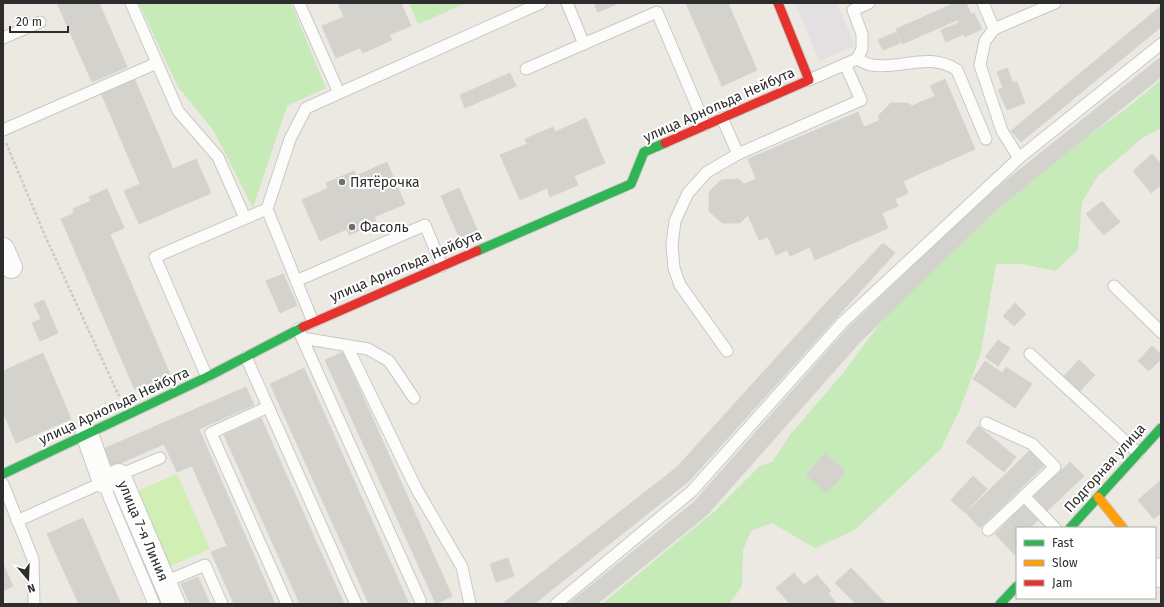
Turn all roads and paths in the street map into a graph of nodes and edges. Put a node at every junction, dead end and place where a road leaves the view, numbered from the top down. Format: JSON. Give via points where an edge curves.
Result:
{"nodes":[{"id":1,"x":131,"y":3,"type":"edge"},
{"id":2,"x":299,"y":3,"type":"edge"},
{"id":3,"x":541,"y":3,"type":"edge"},
{"id":4,"x":566,"y":3,"type":"edge"},
{"id":5,"x":778,"y":3,"type":"edge"},
{"id":6,"x":869,"y":3,"type":"edge"},
{"id":7,"x":983,"y":3,"type":"edge"},
{"id":8,"x":1055,"y":3,"type":"edge"},
{"id":9,"x":851,"y":6,"type":"edge"},
{"id":10,"x":40,"y":22,"type":"dead end"},
{"id":11,"x":994,"y":29,"type":"junction"},
{"id":12,"x":3,"y":38,"type":"edge"},
{"id":13,"x":584,"y":44,"type":"junction"},
{"id":14,"x":1161,"y":44,"type":"edge"},
{"id":15,"x":857,"y":60,"type":"junction"},
{"id":16,"x":157,"y":63,"type":"junction"},
{"id":17,"x":845,"y":64,"type":"junction"},
{"id":18,"x":526,"y":69,"type":"dead end"},
{"id":19,"x":809,"y":80,"type":"junction"},
{"id":20,"x":339,"y":93,"type":"junction"},
{"id":21,"x":722,"y":118,"type":"junction"},
{"id":22,"x":705,"y":125,"type":"junction"},
{"id":23,"x":3,"y":130,"type":"edge"},
{"id":24,"x":986,"y":139,"type":"dead end"},
{"id":25,"x":6,"y":142,"type":"dead end"},
{"id":26,"x":738,"y":154,"type":"junction"},
{"id":27,"x":1019,"y":158,"type":"junction"},
{"id":28,"x":267,"y":209,"type":"junction"},
{"id":29,"x":245,"y":218,"type":"junction"},
{"id":30,"x":442,"y":266,"type":"junction"},
{"id":31,"x":296,"y":281,"type":"junction"},
{"id":32,"x":1114,"y":286,"type":"dead end"},
{"id":33,"x":313,"y":322,"type":"junction"},
{"id":34,"x":1161,"y":332,"type":"edge"},
{"id":35,"x":300,"y":333,"type":"junction"},
{"id":36,"x":347,"y":346,"type":"junction"},
{"id":37,"x":727,"y":351,"type":"dead end"},
{"id":38,"x":1030,"y":354,"type":"dead end"},
{"id":39,"x":246,"y":357,"type":"junction"},
{"id":40,"x":207,"y":377,"type":"junction"},
{"id":41,"x":414,"y":398,"type":"dead end"},
{"id":42,"x":268,"y":407,"type":"junction"},
{"id":43,"x":127,"y":415,"type":"junction"},
{"id":44,"x":986,"y":423,"type":"dead end"},
{"id":45,"x":1161,"y":428,"type":"edge"},
{"id":46,"x":87,"y":434,"type":"junction"},
{"id":47,"x":1138,"y":453,"type":"junction"},
{"id":48,"x":160,"y":458,"type":"dead end"},
{"id":49,"x":3,"y":474,"type":"edge"},
{"id":50,"x":112,"y":479,"type":"junction"},
{"id":51,"x":3,"y":484,"type":"edge"},
{"id":52,"x":1024,"y":496,"type":"junction"},
{"id":53,"x":1098,"y":497,"type":"junction"},
{"id":54,"x":17,"y":521,"type":"junction"},
{"id":55,"x":1054,"y":527,"type":"edge"},
{"id":56,"x":1071,"y":527,"type":"edge"},
{"id":57,"x":1122,"y":527,"type":"edge"},
{"id":58,"x":988,"y":530,"type":"dead end"},
{"id":59,"x":165,"y":582,"type":"junction"},
{"id":60,"x":1016,"y":587,"type":"edge"},
{"id":61,"x":420,"y":600,"type":"dead end"},
{"id":62,"x":34,"y":604,"type":"edge"},
{"id":63,"x":154,"y":604,"type":"edge"},
{"id":64,"x":174,"y":604,"type":"edge"},
{"id":65,"x":222,"y":604,"type":"edge"},
{"id":66,"x":287,"y":604,"type":"edge"},
{"id":67,"x":356,"y":604,"type":"edge"},
{"id":68,"x":470,"y":604,"type":"edge"},
{"id":69,"x":556,"y":604,"type":"edge"},
{"id":70,"x":1000,"y":604,"type":"edge"}],
"edges":[{"from":1,"to":16,"type":"lane"},
{"from":2,"to":20,"type":"lane"},
{"from":3,"to":20,"type":"lane"},
{"from":4,"to":13,"type":"lane"},
{"from":5,"to":19,"type":"street"},
{"from":6,"to":9,"type":"lane"},
{"from":7,"to":11,"type":"lane"},
{"from":8,"to":11,"type":"lane"},
{"from":9,"to":15,"type":"lane","via":[[862,34],[862,49]]},
{"from":10,"to":12,"type":"lane"},
{"from":11,"to":27,"type":"lane","via":[[985,42],[980,65],[1002,131]]},
{"from":13,"to":18,"type":"lane"},
{"from":13,"to":22,"type":"lane","via":[[658,12]]},
{"from":14,"to":27,"type":"lane"},
{"from":15,"to":17,"type":"lane"},
{"from":15,"to":24,"type":"lane","via":[[880,66],[937,61],[949,64],[956,70]]},
{"from":16,"to":23,"type":"lane"},
{"from":16,"to":29,"type":"lane","via":[[178,111],[218,158]]},
{"from":17,"to":19,"type":"lane"},
{"from":17,"to":26,"type":"lane","via":[[861,100]]},
{"from":19,"to":21,"type":"street","name":"улица Арнольда Нейбута"},
{"from":20,"to":28,"type":"lane","via":[[306,108],[290,139]]},
{"from":21,"to":22,"type":"street","name":"улица Арнольда Нейбута"},
{"from":21,"to":26,"type":"lane"},
{"from":22,"to":30,"type":"street","name":"улица Арнольда Нейбута","via":[[644,152],[631,184]]},
{"from":25,"to":43,"type":"path","via":[[46,238]]},
{"from":26,"to":37,"type":"lane","via":[[707,172],[688,193],[675,221],[672,245],[674,268],[680,285]]},
{"from":27,"to":69,"type":"lane","via":[[842,323],[692,492]]},
{"from":28,"to":29,"type":"lane"},
{"from":28,"to":31,"type":"lane"},
{"from":29,"to":40,"type":"lane","via":[[155,257]]},
{"from":30,"to":31,"type":"lane","via":[[424,225]]},
{"from":30,"to":33,"type":"street","name":"улица Арнольда Нейбута"},
{"from":31,"to":33,"type":"lane"},
{"from":32,"to":34,"type":"lane"},
{"from":33,"to":35,"type":"street","name":"улица Арнольда Нейбута"},
{"from":35,"to":36,"type":"lane"},
{"from":35,"to":39,"type":"street","name":"улица Арнольда Нейбута"},
{"from":35,"to":61,"type":"lane"},
{"from":36,"to":41,"type":"lane","via":[[368,349],[389,361]]},
{"from":36,"to":68,"type":"lane","via":[[416,488],[462,567]]},
{"from":38,"to":47,"type":"lane"},
{"from":39,"to":40,"type":"street","name":"улица Арнольда Нейбута"},
{"from":39,"to":42,"type":"lane"},
{"from":40,"to":43,"type":"street","name":"улица Арнольда Нейбута"},
{"from":42,"to":66,"type":"lane","via":[[211,433]]},
{"from":42,"to":67,"type":"lane"},
{"from":43,"to":46,"type":"street","name":"улица Арнольда Нейбута"},
{"from":44,"to":52,"type":"lane","via":[[1032,444],[1055,467]]},
{"from":45,"to":47,"type":"street","name":"Подгорная улица"},
{"from":46,"to":49,"type":"street","name":"улица Арнольда Нейбута"},
{"from":46,"to":50,"type":"street","name":"улица 7-я Линия"},
{"from":47,"to":53,"type":"street","name":"Подгорная улица"},
{"from":48,"to":50,"type":"lane"},
{"from":50,"to":54,"type":"lane"},
{"from":50,"to":59,"type":"street","name":"улица 7-я Линия"},
{"from":50,"to":63,"type":"lane","via":[[108,497]]},
{"from":51,"to":54,"type":"lane"},
{"from":52,"to":55,"type":"lane"},
{"from":52,"to":58,"type":"lane"},
{"from":53,"to":56,"type":"street","name":"Подгорная улица"},
{"from":53,"to":57,"type":"street"},
{"from":54,"to":62,"type":"lane","via":[[33,559]]},
{"from":59,"to":64,"type":"street","name":"улица 7-я Линия"},
{"from":59,"to":65,"type":"lane","via":[[205,564]]},
{"from":60,"to":70,"type":"street"}]}
